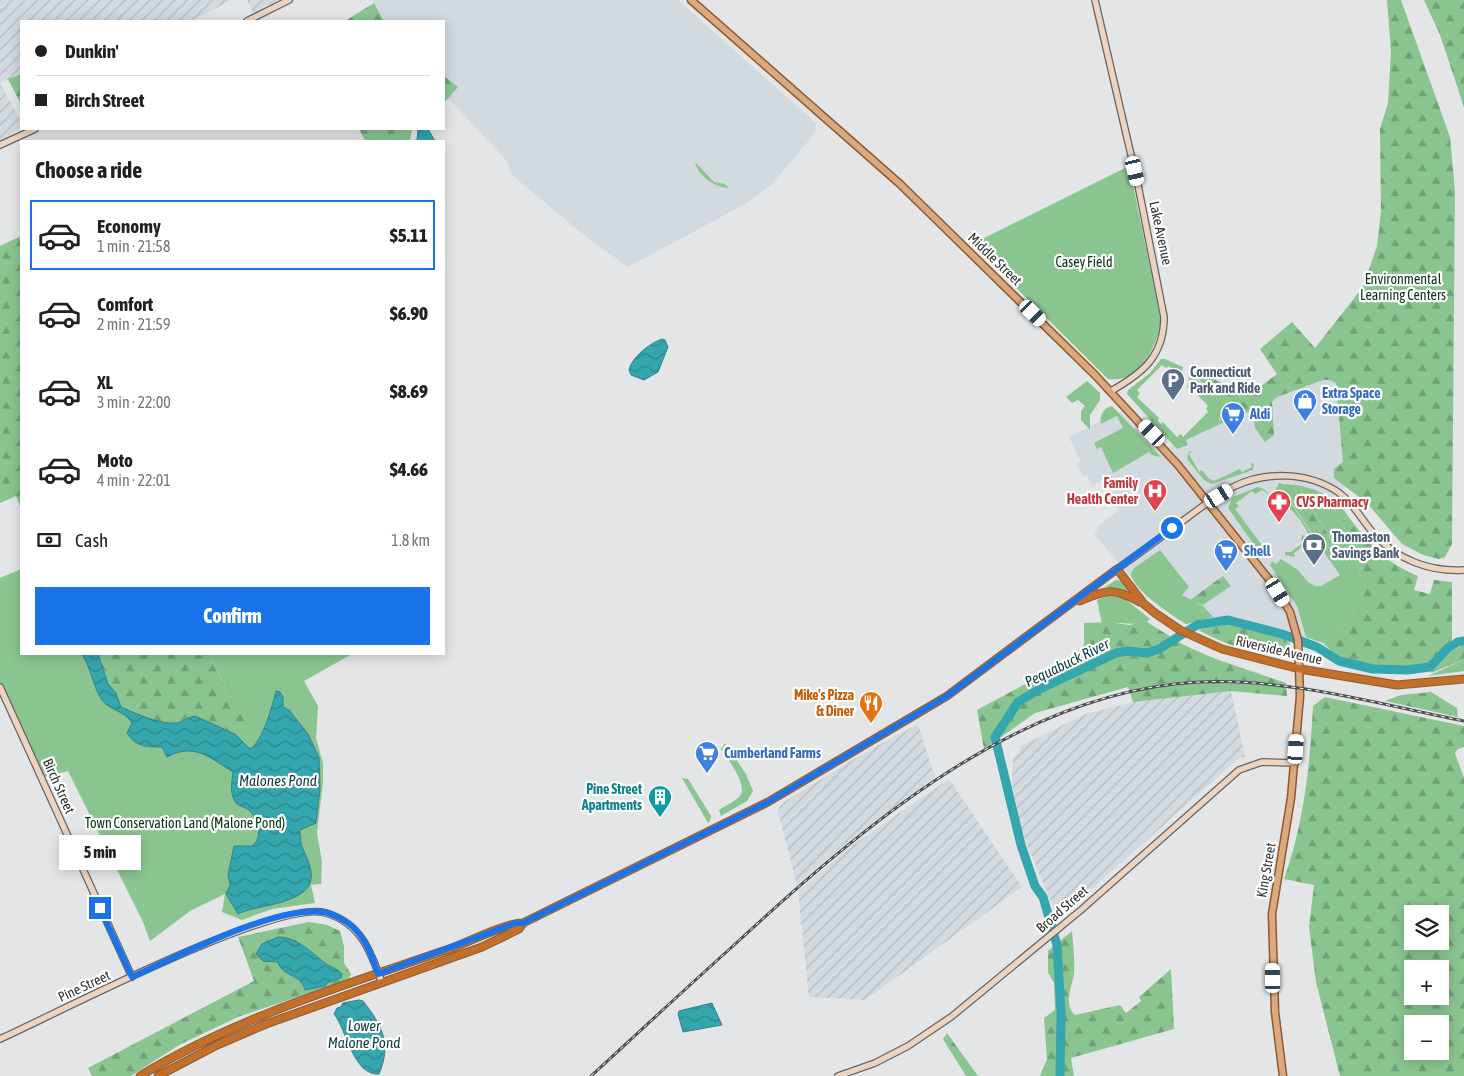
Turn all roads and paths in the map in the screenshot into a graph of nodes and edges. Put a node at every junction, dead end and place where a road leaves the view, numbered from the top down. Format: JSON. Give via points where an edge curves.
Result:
{"nodes":[{"id":1,"x":290,"y":0,"type":"edge"},
{"id":2,"x":691,"y":0,"type":"edge"},
{"id":3,"x":1095,"y":0,"type":"edge"},
{"id":4,"x":249,"y":20,"type":"edge"},
{"id":5,"x":32,"y":130,"type":"edge"},
{"id":6,"x":0,"y":145,"type":"edge"},
{"id":7,"x":1110,"y":391,"type":"junction"},
{"id":8,"x":1209,"y":502,"type":"junction"},
{"id":9,"x":1117,"y":569,"type":"junction"},
{"id":10,"x":1464,"y":570,"type":"edge"},
{"id":11,"x":1144,"y":604,"type":"junction"},
{"id":12,"x":1066,"y":608,"type":"junction"},
{"id":13,"x":1300,"y":668,"type":"junction"},
{"id":14,"x":1464,"y":679,"type":"edge"},
{"id":15,"x":0,"y":687,"type":"edge"},
{"id":16,"x":1295,"y":763,"type":"junction"},
{"id":17,"x":523,"y":923,"type":"junction"},
{"id":18,"x":378,"y":974,"type":"junction"},
{"id":19,"x":132,"y":977,"type":"junction"},
{"id":20,"x":382,"y":983,"type":"junction"},
{"id":21,"x":0,"y":1039,"type":"edge"},
{"id":22,"x":140,"y":1076,"type":"edge"},
{"id":23,"x":158,"y":1076,"type":"edge"},
{"id":24,"x":838,"y":1076,"type":"edge"},
{"id":25,"x":1284,"y":1076,"type":"edge"}],
"edges":[{"from":1,"to":4,"type":"main road"},
{"from":2,"to":7,"type":"main road","name":"Middle Street","via":[[900,184]]},
{"from":3,"to":7,"type":"main road","name":"Lake Avenue","via":[[1138,184],[1164,317],[1163,336],[1155,356],[1143,370]]},
{"from":5,"to":6,"type":"main road"},
{"from":7,"to":8,"type":"main road","name":"Middle Street","via":[[1156,438]]},
{"from":8,"to":9,"type":"main road"},
{"from":8,"to":10,"type":"main road","via":[[1256,478],[1273,476],[1313,480],[1338,492],[1375,535],[1407,560],[1436,569]]},
{"from":8,"to":13,"type":"main road","name":"Middle Street","via":[[1275,587],[1290,612],[1297,632]]},
{"from":9,"to":11,"type":"highway","name":"Riverside Avenue"},
{"from":9,"to":12,"type":"highway"},
{"from":11,"to":12,"type":"highway","via":[[1126,594],[1104,591]]},
{"from":11,"to":13,"type":"highway","name":"Riverside Avenue","via":[[1205,642],[1237,654]]},
{"from":12,"to":17,"type":"highway","via":[[947,696],[800,784]]},
{"from":13,"to":14,"type":"highway","name":"Riverside Avenue","via":[[1397,685]]},
{"from":13,"to":16,"type":"main road","name":"King Street"},
{"from":15,"to":19,"type":"main road","name":"Birch Street"},
{"from":16,"to":24,"type":"main road","name":"Broad Street","via":[[1260,762],[1239,770],[1046,940],[930,1032],[882,1059]]},
{"from":16,"to":25,"type":"main road","name":"King Street","via":[[1272,914],[1274,1012]]},
{"from":17,"to":18,"type":"highway"},
{"from":17,"to":20,"type":"highway","via":[[519,929],[496,941]]},
{"from":18,"to":19,"type":"main road","name":"Pine Street","via":[[364,940],[352,926],[324,912],[308,912],[263,922]]},
{"from":18,"to":20,"type":"main road","name":"Pine Street"},
{"from":18,"to":22,"type":"highway","via":[[238,1025],[188,1048]]},
{"from":19,"to":21,"type":"main road","name":"Pine Street"},
{"from":20,"to":23,"type":"highway","via":[[241,1034]]}]}
